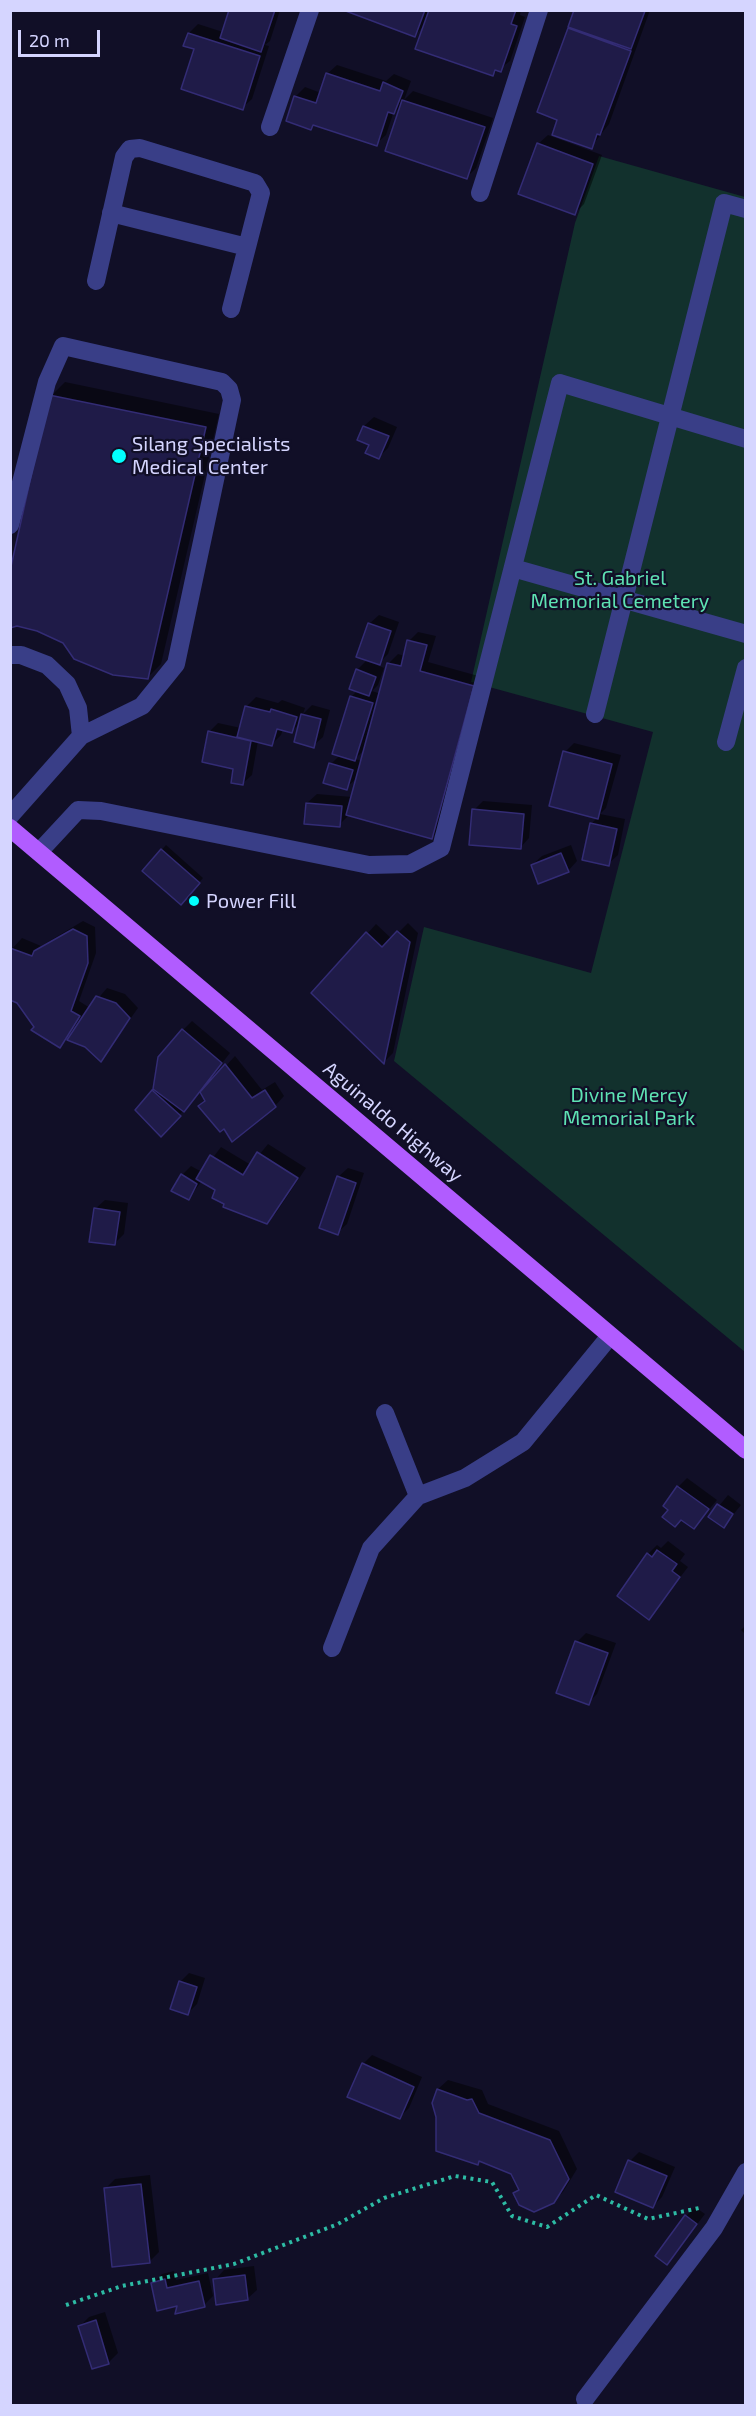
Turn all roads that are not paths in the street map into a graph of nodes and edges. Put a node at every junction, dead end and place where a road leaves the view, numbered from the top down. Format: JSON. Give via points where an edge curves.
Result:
{"nodes":[{"id":1,"x":310,"y":10,"type":"edge"},
{"id":2,"x":538,"y":10,"type":"edge"},
{"id":3,"x":270,"y":127,"type":"dead end"},
{"id":4,"x":480,"y":193,"type":"dead end"},
{"id":5,"x":746,"y":209,"type":"edge"},
{"id":6,"x":111,"y":213,"type":"junction"},
{"id":7,"x":248,"y":247,"type":"junction"},
{"id":8,"x":96,"y":281,"type":"dead end"},
{"id":9,"x":231,"y":309,"type":"dead end"},
{"id":10,"x":670,"y":416,"type":"junction"},
{"id":11,"x":746,"y":439,"type":"edge"},
{"id":12,"x":10,"y":525,"type":"edge"},
{"id":13,"x":513,"y":568,"type":"junction"},
{"id":14,"x":624,"y":600,"type":"junction"},
{"id":15,"x":746,"y":634,"type":"edge"},
{"id":16,"x":10,"y":655,"type":"edge"},
{"id":17,"x":746,"y":668,"type":"edge"},
{"id":18,"x":595,"y":714,"type":"dead end"},
{"id":19,"x":81,"y":736,"type":"junction"},
{"id":20,"x":726,"y":742,"type":"dead end"},
{"id":21,"x":10,"y":816,"type":"edge"},
{"id":22,"x":10,"y":828,"type":"edge"},
{"id":23,"x":39,"y":852,"type":"junction"},
{"id":24,"x":610,"y":1336,"type":"junction"},
{"id":25,"x":385,"y":1413,"type":"dead end"},
{"id":26,"x":745,"y":1448,"type":"edge"},
{"id":27,"x":418,"y":1496,"type":"junction"},
{"id":28,"x":332,"y":1648,"type":"dead end"},
{"id":29,"x":746,"y":2172,"type":"edge"},
{"id":30,"x":585,"y":2398,"type":"dead end"}],
"edges":[{"from":1,"to":3,"type":"street"},
{"from":2,"to":4,"type":"street"},
{"from":5,"to":10,"type":"street","via":[[724,203]]},
{"from":6,"to":7,"type":"street"},
{"from":6,"to":7,"type":"street","via":[[124,157],[130,149],[159,152],[255,183],[261,193]]},
{"from":6,"to":8,"type":"street"},
{"from":7,"to":9,"type":"street"},
{"from":10,"to":11,"type":"street"},
{"from":10,"to":13,"type":"street","via":[[560,383]]},
{"from":10,"to":14,"type":"street"},
{"from":12,"to":19,"type":"street","via":[[47,382],[63,346],[222,382],[229,389],[232,400],[177,664],[142,706]]},
{"from":13,"to":14,"type":"street"},
{"from":13,"to":23,"type":"street","via":[[441,848],[410,864],[369,865],[102,811],[78,810]]},
{"from":14,"to":15,"type":"street"},
{"from":14,"to":18,"type":"street"},
{"from":16,"to":19,"type":"street","via":[[47,665],[67,684],[78,708]]},
{"from":17,"to":20,"type":"street"},
{"from":19,"to":21,"type":"street"},
{"from":22,"to":23,"type":"main road","name":"Aguinaldo Highway"},
{"from":23,"to":24,"type":"main road","name":"Aguinaldo Highway"},
{"from":24,"to":26,"type":"main road","name":"Aguinaldo Highway"},
{"from":24,"to":27,"type":"street","via":[[523,1442],[465,1478]]},
{"from":25,"to":27,"type":"street"},
{"from":27,"to":28,"type":"street","via":[[371,1548]]},
{"from":29,"to":30,"type":"street","via":[[714,2228]]}]}
